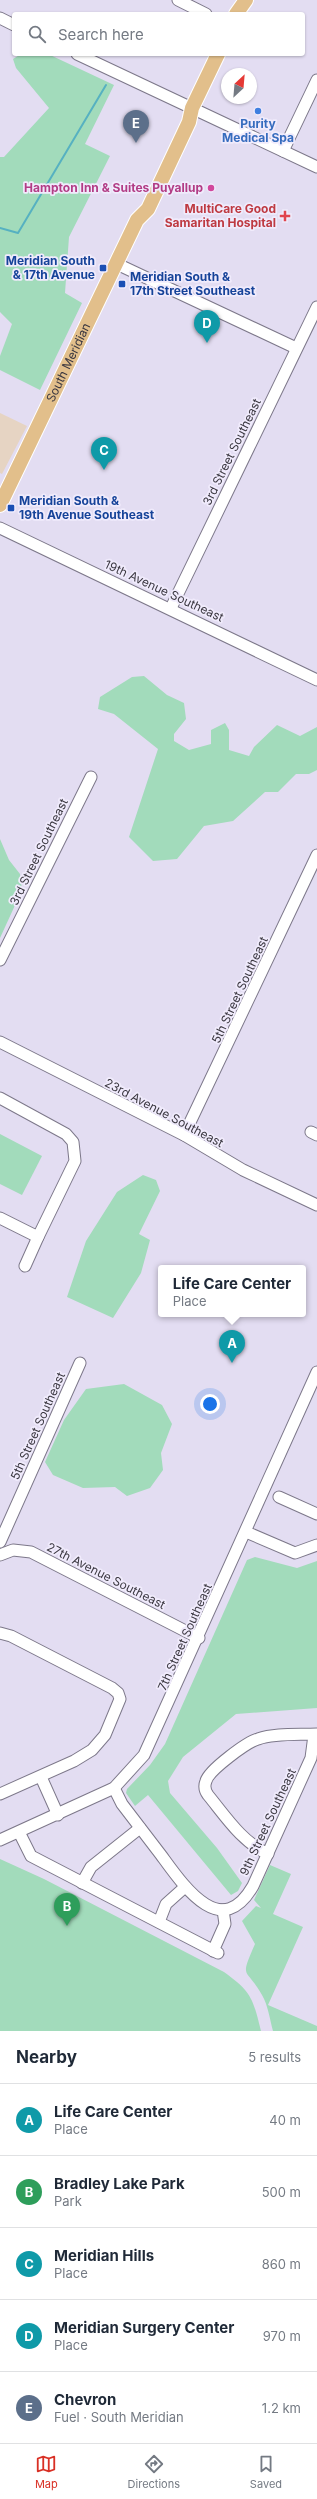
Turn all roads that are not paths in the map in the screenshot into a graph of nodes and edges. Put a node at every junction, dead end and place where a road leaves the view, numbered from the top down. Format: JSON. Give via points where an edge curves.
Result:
{"nodes":[{"id":1,"x":178,"y":0,"type":"edge"},
{"id":2,"x":235,"y":0,"type":"edge"},
{"id":3,"x":246,"y":0,"type":"edge"},
{"id":4,"x":202,"y":12,"type":"edge"},
{"id":5,"x":235,"y":12,"type":"edge"},
{"id":6,"x":237,"y":12,"type":"edge"},
{"id":7,"x":0,"y":18,"type":"edge"},
{"id":8,"x":12,"y":23,"type":"edge"},
{"id":9,"x":81,"y":56,"type":"edge"},
{"id":10,"x":217,"y":56,"type":"edge"},
{"id":11,"x":317,"y":80,"type":"edge"},
{"id":12,"x":192,"y":108,"type":"junction"},
{"id":13,"x":283,"y":151,"type":"junction"},
{"id":14,"x":317,"y":167,"type":"edge"},
{"id":15,"x":117,"y":264,"type":"junction"},
{"id":16,"x":317,"y":307,"type":"edge"},
{"id":17,"x":296,"y":348,"type":"junction"},
{"id":18,"x":0,"y":505,"type":"edge"},
{"id":19,"x":0,"y":528,"type":"edge"},
{"id":20,"x":171,"y":608,"type":"junction"},
{"id":21,"x":317,"y":680,"type":"edge"},
{"id":22,"x":91,"y":777,"type":"dead end"},
{"id":23,"x":317,"y":855,"type":"edge"},
{"id":24,"x":0,"y":960,"type":"edge"},
{"id":25,"x":0,"y":1042,"type":"edge"},
{"id":26,"x":0,"y":1098,"type":"edge"},
{"id":27,"x":184,"y":1135,"type":"junction"},
{"id":28,"x":317,"y":1205,"type":"edge"},
{"id":29,"x":0,"y":1218,"type":"edge"},
{"id":30,"x":38,"y":1238,"type":"junction"},
{"id":31,"x":25,"y":1266,"type":"dead end"},
{"id":32,"x":80,"y":1363,"type":"dead end"},
{"id":33,"x":317,"y":1372,"type":"edge"},
{"id":34,"x":279,"y":1497,"type":"dead end"},
{"id":35,"x":317,"y":1514,"type":"edge"},
{"id":36,"x":246,"y":1532,"type":"junction"},
{"id":37,"x":0,"y":1542,"type":"edge"},
{"id":38,"x":317,"y":1545,"type":"edge"},
{"id":39,"x":0,"y":1555,"type":"edge"},
{"id":40,"x":0,"y":1633,"type":"edge"},
{"id":41,"x":199,"y":1638,"type":"junction"},
{"id":42,"x":316,"y":1734,"type":"edge"},
{"id":43,"x":40,"y":1777,"type":"junction"},
{"id":44,"x":114,"y":1788,"type":"junction"},
{"id":45,"x":0,"y":1794,"type":"edge"},
{"id":46,"x":58,"y":1815,"type":"junction"},
{"id":47,"x":140,"y":1828,"type":"junction"},
{"id":48,"x":19,"y":1832,"type":"junction"},
{"id":49,"x":0,"y":1840,"type":"edge"},
{"id":50,"x":268,"y":1854,"type":"junction"},
{"id":51,"x":82,"y":1883,"type":"junction"},
{"id":52,"x":185,"y":1887,"type":"junction"},
{"id":53,"x":225,"y":1909,"type":"junction"},
{"id":54,"x":159,"y":1922,"type":"junction"}],
"edges":[{"from":1,"to":4,"type":"street"},
{"from":2,"to":5,"type":"main road"},
{"from":3,"to":6,"type":"main road"},
{"from":7,"to":8,"type":"street"},
{"from":9,"to":12,"type":"street"},
{"from":10,"to":12,"type":"main road","name":"South Meridian"},
{"from":11,"to":13,"type":"street"},
{"from":12,"to":13,"type":"street"},
{"from":12,"to":15,"type":"main road","name":"South Meridian","via":[[189,122],[148,209],[137,220]]},
{"from":13,"to":14,"type":"street"},
{"from":15,"to":17,"type":"street"},
{"from":15,"to":18,"type":"main road","name":"South Meridian"},
{"from":16,"to":17,"type":"street","name":"3rd Street Southeast"},
{"from":17,"to":20,"type":"street","name":"3rd Street Southeast"},
{"from":19,"to":20,"type":"street","name":"19th Avenue Southeast"},
{"from":20,"to":21,"type":"street","name":"19th Avenue Southeast"},
{"from":22,"to":24,"type":"street","name":"3rd Street Southeast"},
{"from":23,"to":27,"type":"street","name":"5th Street Southeast"},
{"from":25,"to":27,"type":"street","name":"23rd Avenue Southeast"},
{"from":26,"to":30,"type":"street","via":[[66,1134],[73,1142],[75,1161]]},
{"from":27,"to":28,"type":"street","name":"23rd Avenue Southeast","via":[[243,1170]]},
{"from":29,"to":30,"type":"street"},
{"from":30,"to":31,"type":"street"},
{"from":32,"to":37,"type":"street","name":"5th Street Southeast"},
{"from":33,"to":36,"type":"street","name":"7th Street Southeast"},
{"from":34,"to":35,"type":"street"},
{"from":36,"to":38,"type":"street","via":[[296,1553]]},
{"from":36,"to":41,"type":"street","name":"7th Street Southeast"},
{"from":39,"to":41,"type":"street","name":"27th Avenue Southeast","via":[[13,1550],[31,1552]]},
{"from":40,"to":43,"type":"street","via":[[12,1636],[119,1694],[120,1704],[105,1735],[95,1747],[74,1761]]},
{"from":41,"to":44,"type":"street","name":"7th Street Southeast","via":[[148,1749],[137,1765]]},
{"from":42,"to":50,"type":"street","name":"9th Street Southeast","via":[[311,1758]]},
{"from":42,"to":50,"type":"street","via":[[252,1741],[211,1772],[205,1784],[208,1795],[248,1843]]},
{"from":43,"to":45,"type":"street"},
{"from":43,"to":46,"type":"street"},
{"from":44,"to":46,"type":"street","name":"7th Street Southeast"},
{"from":44,"to":47,"type":"street","via":[[122,1804]]},
{"from":46,"to":48,"type":"street","name":"7th Street Southeast"},
{"from":47,"to":51,"type":"street","via":[[92,1867]]},
{"from":47,"to":52,"type":"street"},
{"from":48,"to":49,"type":"street","name":"7th Street Southeast"},
{"from":48,"to":51,"type":"street","via":[[31,1856]]},
{"from":50,"to":53,"type":"street","name":"9th Street Southeast","via":[[249,1893],[242,1901]]},
{"from":51,"to":54,"type":"street"},
{"from":52,"to":53,"type":"street","via":[[204,1904]]},
{"from":52,"to":54,"type":"street","via":[[166,1904]]},
{"from":53,"to":54,"type":"street","via":[[224,1928],[216,1952]]}]}
